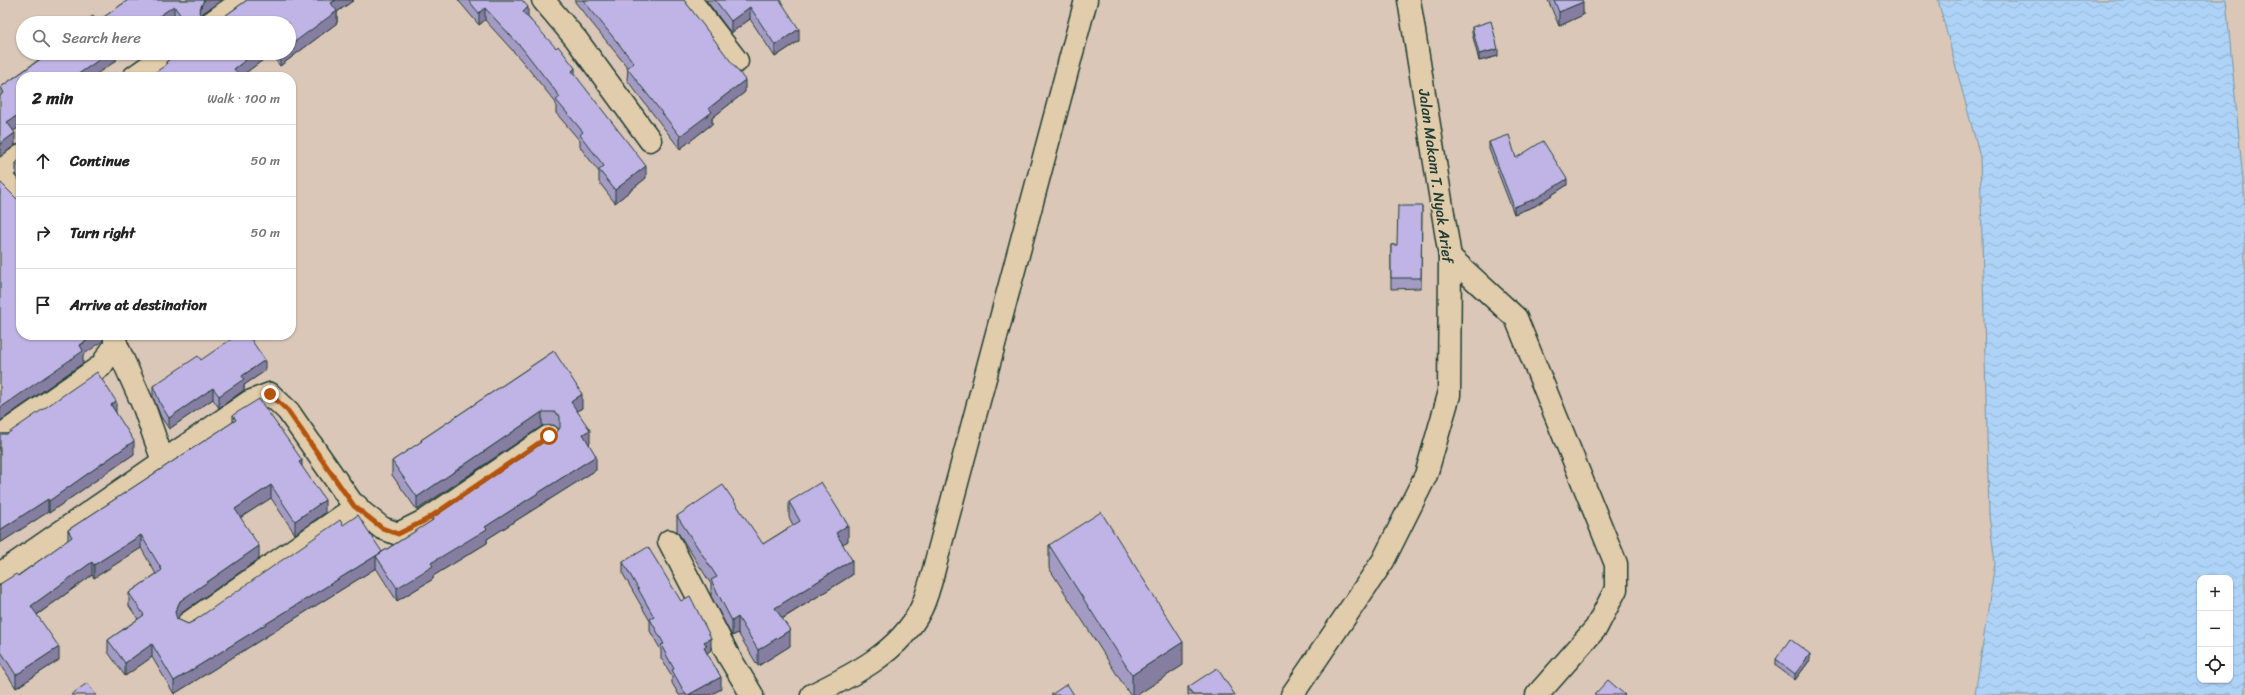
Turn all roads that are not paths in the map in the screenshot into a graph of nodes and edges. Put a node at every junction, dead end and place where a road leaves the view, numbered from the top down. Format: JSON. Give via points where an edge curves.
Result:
{"nodes":[{"id":1,"x":244,"y":0,"type":"edge"},
{"id":2,"x":543,"y":0,"type":"edge"},
{"id":3,"x":690,"y":0,"type":"edge"},
{"id":4,"x":1086,"y":0,"type":"edge"},
{"id":5,"x":1409,"y":0,"type":"edge"},
{"id":6,"x":221,"y":16,"type":"edge"},
{"id":7,"x":158,"y":60,"type":"edge"},
{"id":8,"x":737,"y":61,"type":"dead end"},
{"id":9,"x":141,"y":72,"type":"edge"},
{"id":10,"x":650,"y":140,"type":"dead end"},
{"id":11,"x":16,"y":160,"type":"edge"},
{"id":12,"x":0,"y":171,"type":"edge"},
{"id":13,"x":0,"y":176,"type":"edge"},
{"id":14,"x":16,"y":194,"type":"edge"},
{"id":15,"x":1450,"y":257,"type":"junction"},
{"id":16,"x":114,"y":340,"type":"edge"},
{"id":17,"x":115,"y":340,"type":"edge"},
{"id":18,"x":0,"y":436,"type":"edge"},
{"id":19,"x":549,"y":436,"type":"edge"},
{"id":20,"x":163,"y":461,"type":"junction"},
{"id":21,"x":357,"y":506,"type":"junction"},
{"id":22,"x":669,"y":542,"type":"dead end"},
{"id":23,"x":0,"y":574,"type":"edge"},
{"id":24,"x":187,"y":624,"type":"edge"},
{"id":25,"x":752,"y":695,"type":"edge"},
{"id":26,"x":812,"y":695,"type":"edge"},
{"id":27,"x":1292,"y":695,"type":"edge"},
{"id":28,"x":1537,"y":695,"type":"edge"}],
"edges":[{"from":1,"to":6,"type":"street"},
{"from":2,"to":10,"type":"street","via":[[576,39]]},
{"from":3,"to":8,"type":"street"},
{"from":4,"to":26,"type":"street","via":[[938,554],[921,609],[904,635],[888,650],[849,677]]},
{"from":5,"to":15,"type":"street","name":"Jalan Makam T. Nyak Arief"},
{"from":7,"to":9,"type":"street"},
{"from":11,"to":12,"type":"street"},
{"from":13,"to":14,"type":"street"},
{"from":15,"to":27,"type":"street","name":"Jalan Makam T. Nyak Arief","via":[[1449,395],[1426,475],[1383,561]]},
{"from":15,"to":28,"type":"street","via":[[1516,318],[1616,564],[1616,589],[1596,628]]},
{"from":16,"to":18,"type":"street","via":[[101,366]]},
{"from":17,"to":20,"type":"street","via":[[144,407]]},
{"from":19,"to":21,"type":"street","via":[[426,520],[398,534],[382,528]]},
{"from":20,"to":21,"type":"street","via":[[249,402],[270,394],[288,411],[354,506]]},
{"from":20,"to":23,"type":"street"},
{"from":21,"to":24,"type":"street"},
{"from":22,"to":25,"type":"street","via":[[728,655]]}]}
